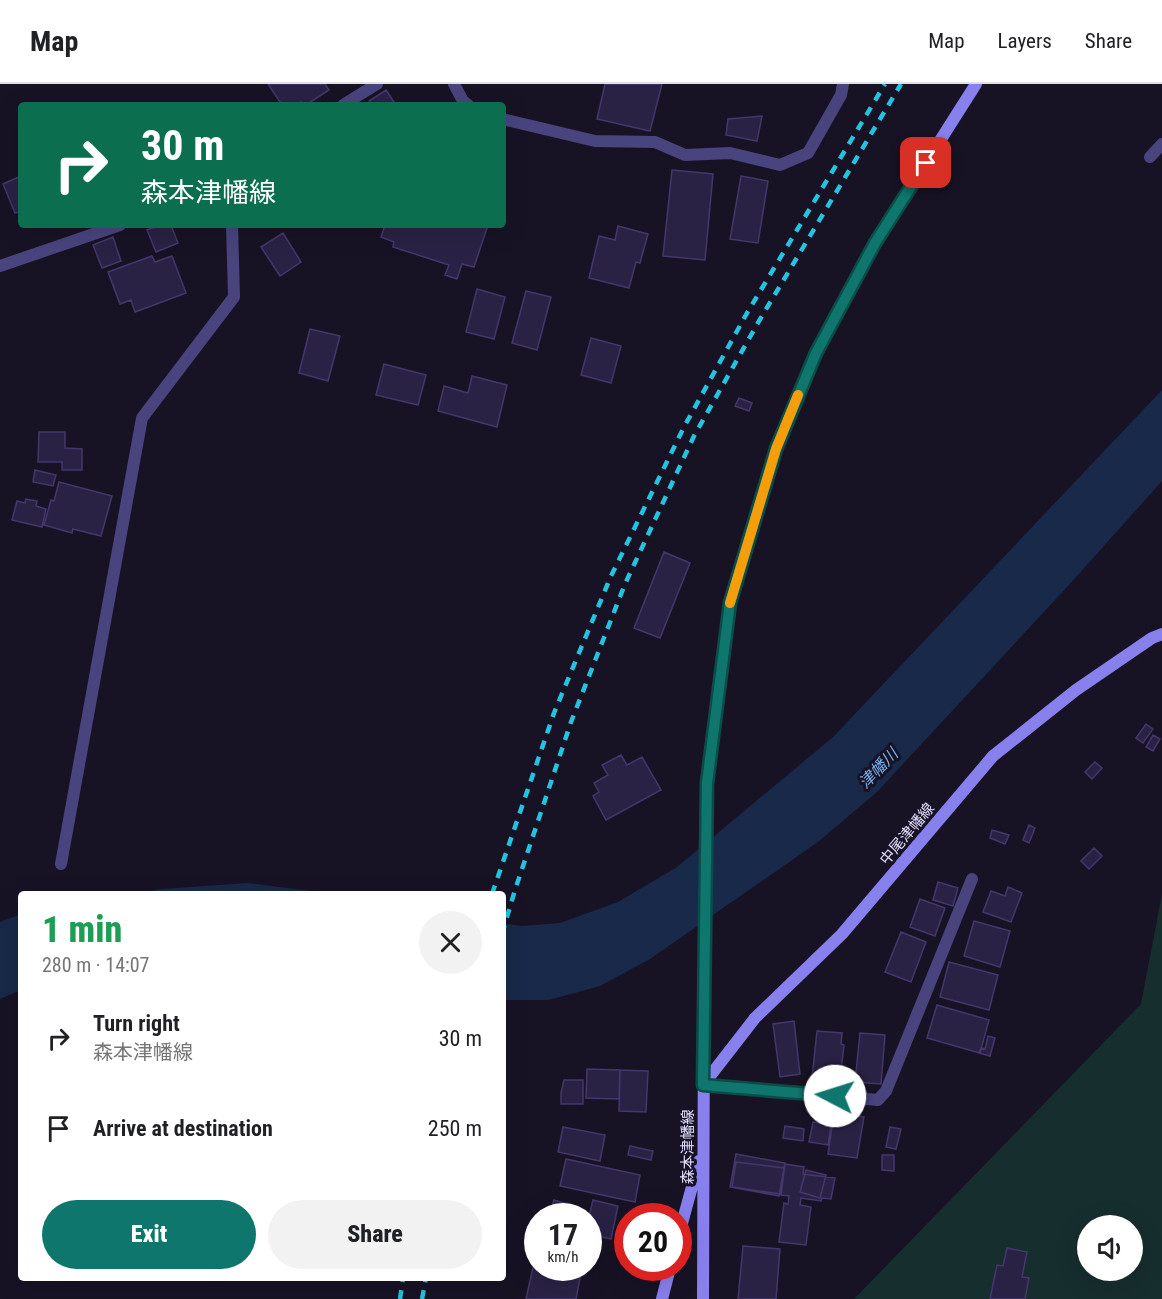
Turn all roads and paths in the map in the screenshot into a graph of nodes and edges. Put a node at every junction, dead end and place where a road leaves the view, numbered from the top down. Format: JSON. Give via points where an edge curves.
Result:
{"nodes":[{"id":1,"x":377,"y":84,"type":"edge"},
{"id":2,"x":454,"y":84,"type":"edge"},
{"id":3,"x":843,"y":84,"type":"edge"},
{"id":4,"x":976,"y":84,"type":"edge"},
{"id":5,"x":348,"y":102,"type":"edge"},
{"id":6,"x":464,"y":102,"type":"edge"},
{"id":7,"x":506,"y":120,"type":"edge"},
{"id":8,"x":1162,"y":144,"type":"edge"},
{"id":9,"x":1150,"y":158,"type":"dead end"},
{"id":10,"x":111,"y":228,"type":"edge"},
{"id":11,"x":231,"y":228,"type":"edge"},
{"id":12,"x":0,"y":266,"type":"edge"},
{"id":13,"x":1162,"y":634,"type":"edge"},
{"id":14,"x":61,"y":864,"type":"dead end"},
{"id":15,"x":972,"y":879,"type":"dead end"},
{"id":16,"x":703,"y":1085,"type":"junction"},
{"id":17,"x":703,"y":1146,"type":"junction"},
{"id":18,"x":688,"y":1203,"type":"edge"},
{"id":19,"x":667,"y":1281,"type":"edge"},
{"id":20,"x":662,"y":1299,"type":"edge"},
{"id":21,"x":703,"y":1299,"type":"edge"}],
"edges":[{"from":1,"to":5,"type":"street"},
{"from":2,"to":6,"type":"street"},
{"from":3,"to":7,"type":"street","via":[[841,95],[808,153],[780,165],[730,153],[685,154],[655,142],[595,141]]},
{"from":4,"to":16,"type":"main road","name":"森本津幡線","via":[[875,243],[816,353],[776,449],[730,603],[707,783]]},
{"from":8,"to":9,"type":"street"},
{"from":10,"to":12,"type":"street"},
{"from":11,"to":14,"type":"street","via":[[234,297],[142,418]]},
{"from":13,"to":16,"type":"main road","name":"中尾津幡線","via":[[1076,690],[993,756],[842,934],[755,1018]]},
{"from":15,"to":16,"type":"street","via":[[886,1091],[878,1100]]},
{"from":16,"to":17,"type":"main road","name":"森本津幡線"},
{"from":17,"to":18,"type":"main road"},
{"from":17,"to":21,"type":"main road","name":"森本津幡線"},
{"from":19,"to":20,"type":"main road"}]}
